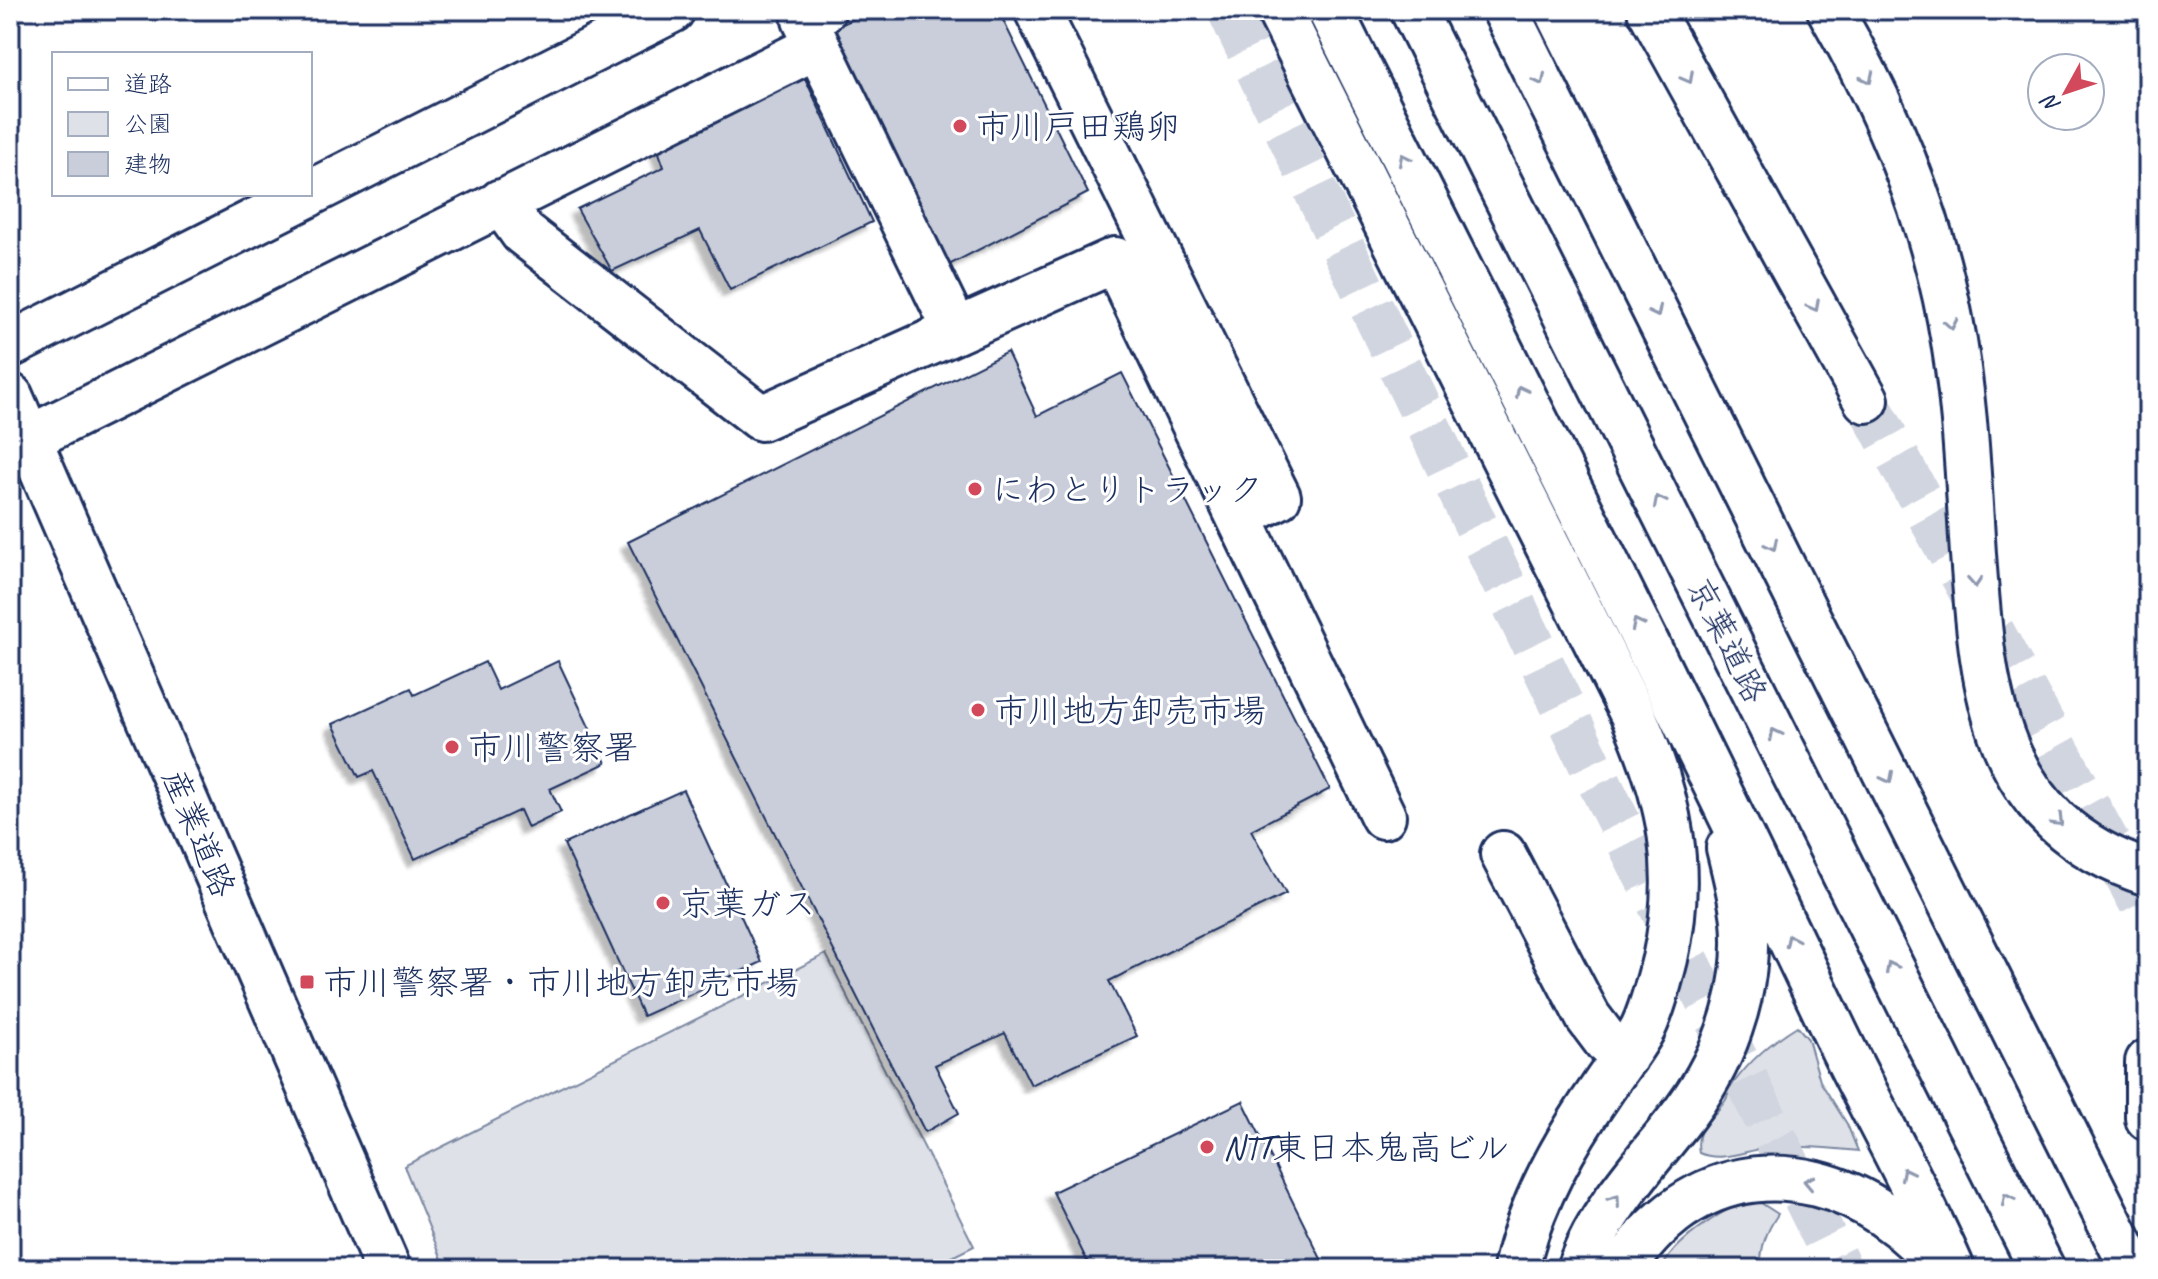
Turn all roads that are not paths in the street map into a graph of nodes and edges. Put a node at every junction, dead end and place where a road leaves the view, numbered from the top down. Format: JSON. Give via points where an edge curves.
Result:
{"nodes":[{"id":1,"x":672,"y":10,"type":"edge"},
{"id":2,"x":1037,"y":10,"type":"edge"},
{"id":3,"x":1279,"y":10,"type":"edge"},
{"id":4,"x":1330,"y":10,"type":"edge"},
{"id":5,"x":1413,"y":10,"type":"edge"},
{"id":6,"x":1505,"y":10,"type":"edge"},
{"id":7,"x":1650,"y":10,"type":"edge"},
{"id":8,"x":1830,"y":10,"type":"edge"},
{"id":9,"x":820,"y":28,"type":"edge"},
{"id":10,"x":312,"y":192,"type":"edge"},
{"id":11,"x":305,"y":196,"type":"edge"},
{"id":12,"x":501,"y":202,"type":"junction"},
{"id":13,"x":956,"y":331,"type":"junction"},
{"id":14,"x":10,"y":345,"type":"edge"},
{"id":15,"x":10,"y":396,"type":"edge"},
{"id":16,"x":1866,"y":400,"type":"tunnel mouth"},
{"id":17,"x":28,"y":439,"type":"junction"},
{"id":18,"x":1239,"y":517,"type":"junction"},
{"id":19,"x":1672,"y":693,"type":"junction"},
{"id":20,"x":1383,"y":816,"type":"dead end"},
{"id":21,"x":1503,"y":854,"type":"dead end"},
{"id":22,"x":2148,"y":873,"type":"edge"},
{"id":23,"x":1625,"y":1057,"type":"junction"},
{"id":24,"x":2148,"y":1062,"type":"edge"},
{"id":25,"x":2148,"y":1118,"type":"edge"},
{"id":26,"x":388,"y":1269,"type":"edge"},
{"id":27,"x":1516,"y":1269,"type":"edge"},
{"id":28,"x":1579,"y":1269,"type":"edge"},
{"id":29,"x":1626,"y":1269,"type":"edge"},
{"id":30,"x":1941,"y":1269,"type":"edge"},
{"id":31,"x":1952,"y":1269,"type":"edge"},
{"id":32,"x":2042,"y":1269,"type":"edge"},
{"id":33,"x":2133,"y":1269,"type":"edge"}],
"edges":[{"from":1,"to":10,"type":"main road"},
{"from":2,"to":18,"type":"main road","via":[[1278,497]]},
{"from":3,"to":23,"type":"main road","via":[[1634,717],[1662,788],[1674,864],[1669,938],[1643,1027]]},
{"from":19,"to":4,"type":"main road","one_way":true},
{"from":32,"to":5,"type":"main road","name":"京葉道路","one_way":true},
{"from":6,"to":33,"type":"main road","one_way":true},
{"from":7,"to":16,"type":"main road","one_way":true},
{"from":8,"to":22,"type":"main road","one_way":true,"via":[[1895,138],[1939,266],[1958,364],[1979,637],[2000,734],[2015,767],[2063,828],[2094,850]]},
{"from":9,"to":12,"type":"main road"},
{"from":9,"to":13,"type":"main road"},
{"from":11,"to":14,"type":"main road"},
{"from":12,"to":13,"type":"main road","via":[[523,233],[761,418]]},
{"from":12,"to":17,"type":"main road"},
{"from":13,"to":18,"type":"main road","via":[[1115,260]]},
{"from":15,"to":17,"type":"main road","name":"産業道路"},
{"from":17,"to":26,"type":"main road","name":"産業道路"},
{"from":18,"to":20,"type":"main road"},
{"from":28,"to":19,"type":"main road","one_way":true,"via":[[1606,1213],[1707,1079],[1725,1044],[1742,972],[1744,921],[1729,849]]},
{"from":31,"to":19,"type":"main road","one_way":true},
{"from":21,"to":23,"type":"main road","via":[[1588,1017]]},
{"from":23,"to":27,"type":"main road","via":[[1556,1166]]},
{"from":24,"to":25,"type":"main road"},
{"from":30,"to":29,"type":"main road","one_way":true,"via":[[1895,1223],[1867,1204],[1833,1188],[1770,1178],[1739,1181],[1682,1206],[1653,1229]]}]}
